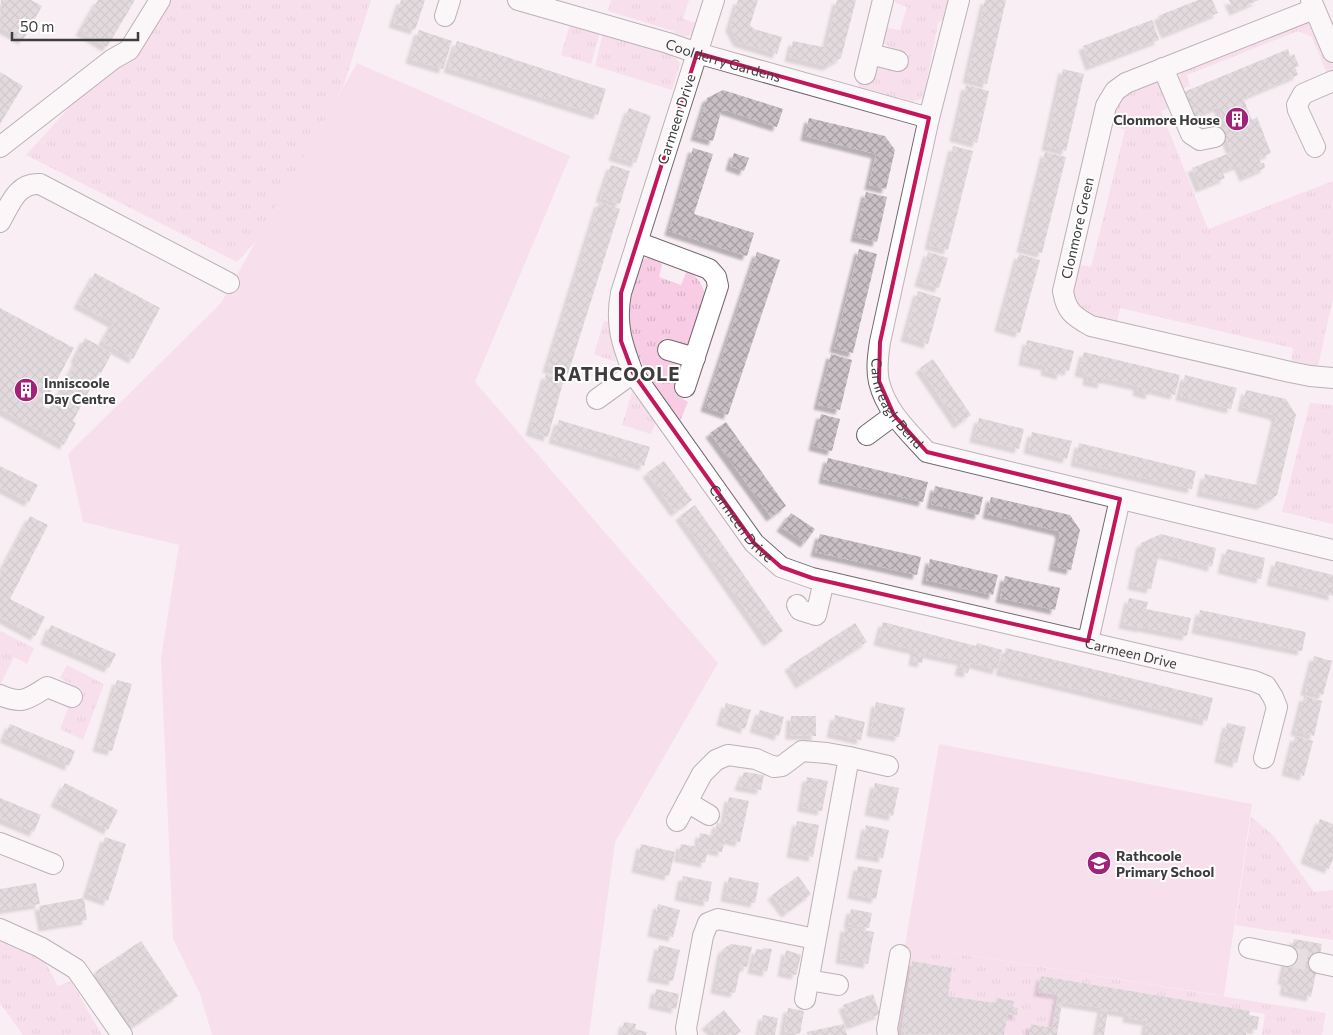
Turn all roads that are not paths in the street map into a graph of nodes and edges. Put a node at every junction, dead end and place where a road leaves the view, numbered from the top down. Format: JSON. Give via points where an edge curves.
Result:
{"nodes":[{"id":1,"x":160,"y":0,"type":"edge"},
{"id":2,"x":518,"y":0,"type":"edge"},
{"id":3,"x":714,"y":0,"type":"edge"},
{"id":4,"x":883,"y":0,"type":"edge"},
{"id":5,"x":959,"y":0,"type":"edge"},
{"id":6,"x":1313,"y":4,"type":"edge"},
{"id":7,"x":1333,"y":52,"type":"edge"},
{"id":8,"x":697,"y":53,"type":"junction"},
{"id":9,"x":870,"y":54,"type":"junction"},
{"id":10,"x":898,"y":61,"type":"dead end"},
{"id":11,"x":1163,"y":68,"type":"junction"},
{"id":12,"x":866,"y":74,"type":"dead end"},
{"id":13,"x":1333,"y":82,"type":"edge"},
{"id":14,"x":929,"y":118,"type":"junction"},
{"id":15,"x":1215,"y":137,"type":"dead end"},
{"id":16,"x":0,"y":147,"type":"edge"},
{"id":17,"x":1315,"y":147,"type":"dead end"},
{"id":18,"x":0,"y":222,"type":"edge"},
{"id":19,"x":637,"y":242,"type":"junction"},
{"id":20,"x":229,"y":283,"type":"dead end"},
{"id":21,"x":668,"y":350,"type":"dead end"},
{"id":22,"x":695,"y":358,"type":"junction"},
{"id":23,"x":633,"y":373,"type":"junction"},
{"id":24,"x":1333,"y":378,"type":"edge"},
{"id":25,"x":685,"y":387,"type":"dead end"},
{"id":26,"x":597,"y":399,"type":"dead end"},
{"id":27,"x":894,"y":415,"type":"junction"},
{"id":28,"x":867,"y":434,"type":"dead end"},
{"id":29,"x":1120,"y":499,"type":"junction"},
{"id":30,"x":1333,"y":550,"type":"edge"},
{"id":31,"x":824,"y":581,"type":"junction"},
{"id":32,"x":797,"y":605,"type":"dead end"},
{"id":33,"x":1088,"y":641,"type":"junction"},
{"id":34,"x":0,"y":695,"type":"edge"},
{"id":35,"x":72,"y":697,"type":"dead end"},
{"id":36,"x":849,"y":757,"type":"junction"},
{"id":37,"x":1264,"y":758,"type":"dead end"},
{"id":38,"x":888,"y":766,"type":"dead end"},
{"id":39,"x":688,"y":802,"type":"junction"},
{"id":40,"x":709,"y":815,"type":"dead end"},
{"id":41,"x":677,"y":821,"type":"dead end"},
{"id":42,"x":0,"y":843,"type":"edge"},
{"id":43,"x":53,"y":864,"type":"dead end"},
{"id":44,"x":0,"y":929,"type":"edge"},
{"id":45,"x":815,"y":939,"type":"junction"},
{"id":46,"x":1249,"y":948,"type":"dead end"},
{"id":47,"x":900,"y":955,"type":"dead end"},
{"id":48,"x":1287,"y":956,"type":"tunnel mouth"},
{"id":49,"x":838,"y":985,"type":"dead end"},
{"id":50,"x":122,"y":1035,"type":"edge"},
{"id":51,"x":687,"y":1035,"type":"edge"},
{"id":52,"x":888,"y":1035,"type":"edge"}],
"edges":[{"from":1,"to":16,"type":"street","via":[[129,50]]},
{"from":2,"to":8,"type":"street","name":"Coolderry Gardens"},
{"from":3,"to":8,"type":"street","name":"Carmeen Drive"},
{"from":4,"to":9,"type":"street"},
{"from":5,"to":14,"type":"street","name":"Carnreagh Bend"},
{"from":6,"to":7,"type":"street"},
{"from":6,"to":11,"type":"street","name":"Clonmore Green"},
{"from":8,"to":14,"type":"street","name":"Coolderry Gardens"},
{"from":8,"to":19,"type":"street","name":"Carmeen Drive"},
{"from":9,"to":10,"type":"street"},
{"from":9,"to":12,"type":"street"},
{"from":11,"to":15,"type":"street","via":[[1191,134],[1200,140]]},
{"from":11,"to":24,"type":"street","name":"Clonmore Green","via":[[1126,83],[1115,91],[1106,106],[1063,291],[1065,305],[1076,318],[1091,326],[1296,373]]},
{"from":13,"to":17,"type":"street","via":[[1304,94],[1297,105]]},
{"from":14,"to":27,"type":"street","name":"Carnreagh Bend","via":[[880,342],[879,382]]},
{"from":18,"to":20,"type":"street","via":[[18,192],[31,183],[40,184]]},
{"from":19,"to":22,"type":"street","via":[[709,269],[716,277],[718,286]]},
{"from":19,"to":23,"type":"street","name":"Carmeen Drive","via":[[618,306],[621,341]]},
{"from":21,"to":22,"type":"street"},
{"from":22,"to":25,"type":"street"},
{"from":23,"to":26,"type":"street"},
{"from":23,"to":31,"type":"street","name":"Carmeen Drive","via":[[754,543],[782,567]]},
{"from":27,"to":28,"type":"street"},
{"from":27,"to":29,"type":"street","name":"Carnreagh Bend","via":[[927,452]]},
{"from":29,"to":30,"type":"street","name":"Carnreagh Bend"},
{"from":29,"to":33,"type":"street"},
{"from":31,"to":32,"type":"street","via":[[816,615],[800,610]]},
{"from":31,"to":33,"type":"street","name":"Carmeen Drive"},
{"from":33,"to":37,"type":"street","name":"Carmeen Drive","via":[[1266,686],[1277,707]]},
{"from":34,"to":35,"type":"street","via":[[13,701],[30,698],[47,687]]},
{"from":36,"to":38,"type":"street"},
{"from":36,"to":39,"type":"street","via":[[802,751],[782,766],[774,767],[756,759],[728,755],[716,760],[702,774]]},
{"from":36,"to":45,"type":"street"},
{"from":39,"to":40,"type":"street"},
{"from":39,"to":41,"type":"street"},
{"from":42,"to":43,"type":"street"},
{"from":44,"to":50,"type":"street","via":[[40,947],[76,969]]},
{"from":45,"to":49,"type":"street","via":[[806,989]]},
{"from":45,"to":51,"type":"street","via":[[718,919],[708,923],[703,936]]},
{"from":46,"to":48,"type":"street"},
{"from":47,"to":52,"type":"street"}]}
